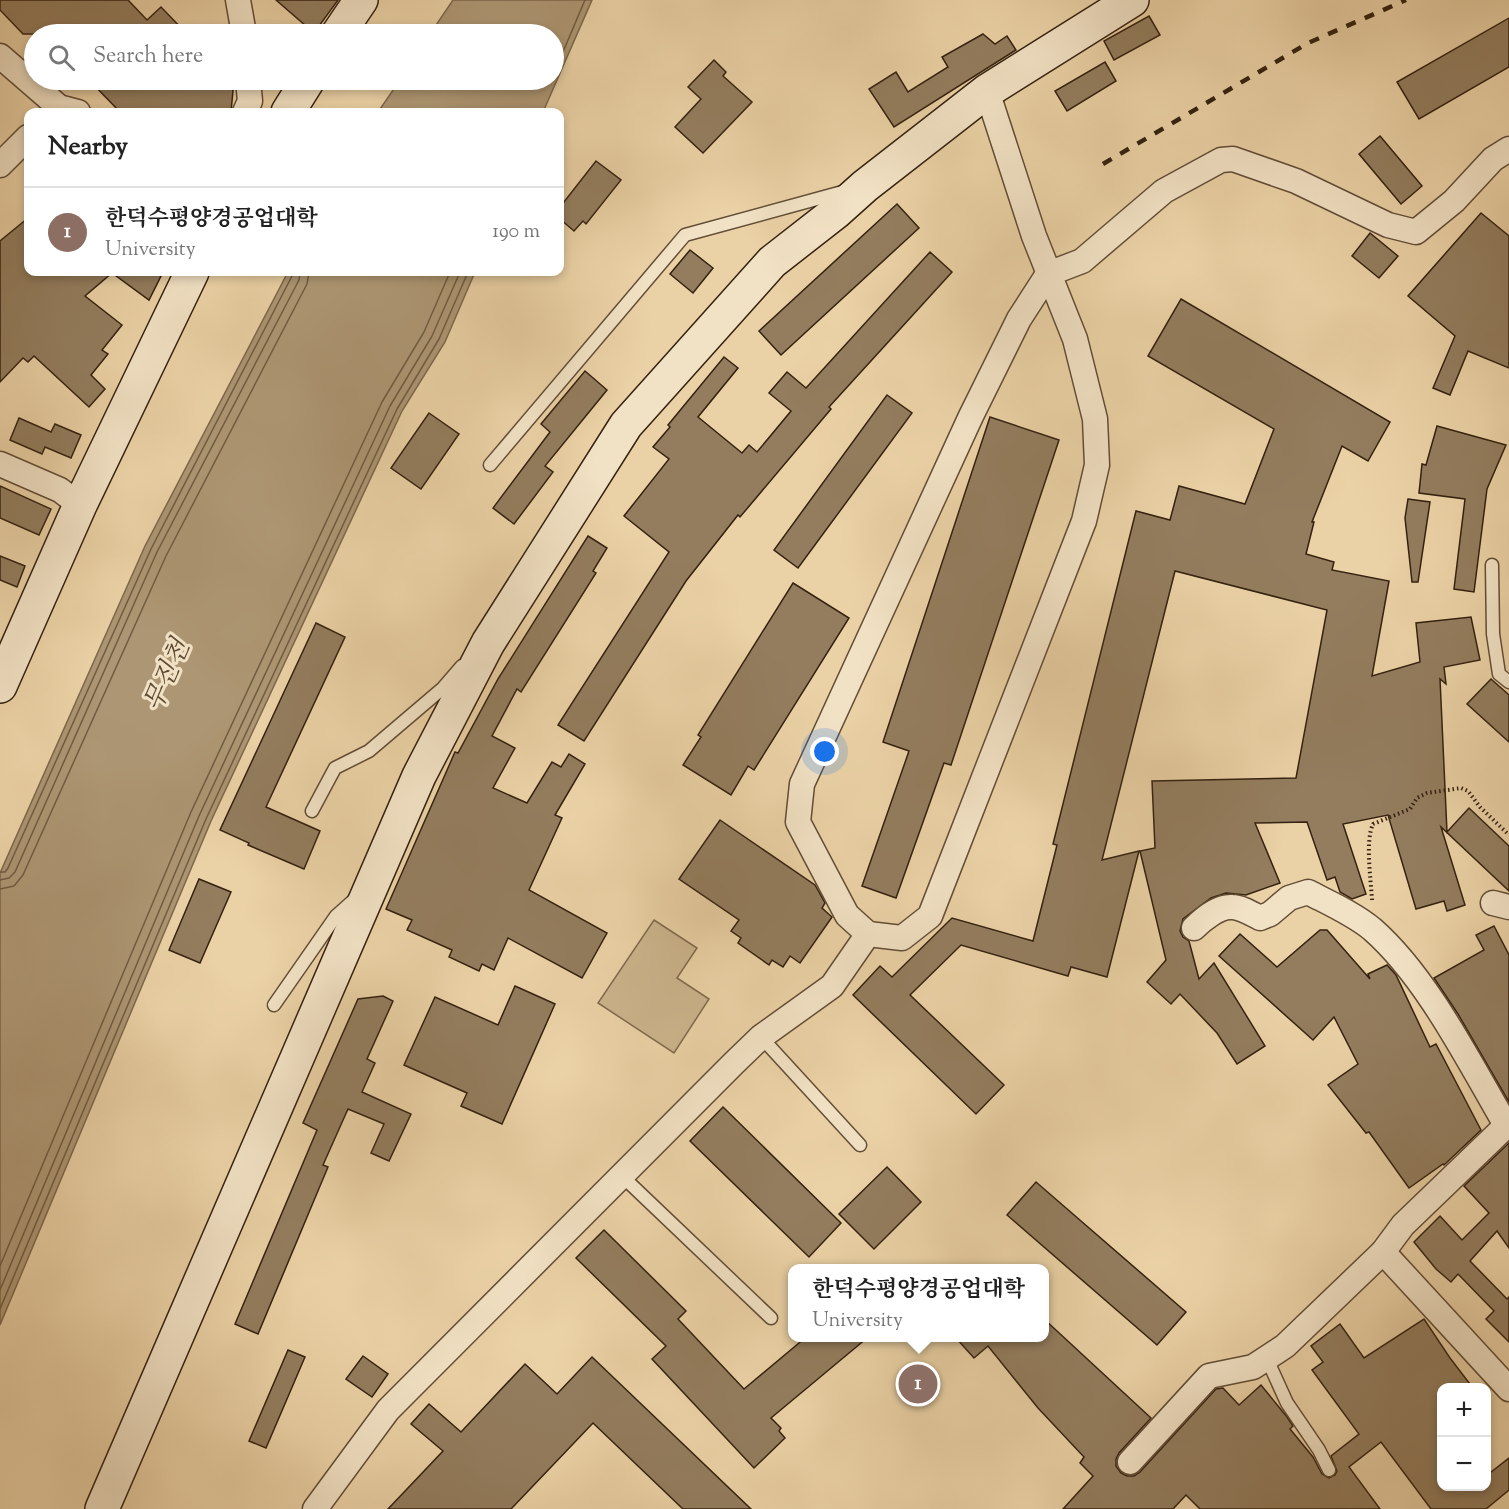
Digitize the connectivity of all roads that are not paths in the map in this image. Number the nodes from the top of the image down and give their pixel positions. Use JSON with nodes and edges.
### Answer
{"nodes":[{"id":1,"x":238,"y":0,"type":"edge"},
{"id":2,"x":362,"y":0,"type":"edge"},
{"id":3,"x":1132,"y":0,"type":"edge"},
{"id":4,"x":242,"y":24,"type":"edge"},
{"id":5,"x":345,"y":24,"type":"edge"},
{"id":6,"x":0,"y":56,"type":"edge"},
{"id":7,"x":24,"y":77,"type":"edge"},
{"id":8,"x":40,"y":90,"type":"edge"},
{"id":9,"x":249,"y":90,"type":"edge"},
{"id":10,"x":302,"y":90,"type":"edge"},
{"id":11,"x":987,"y":91,"type":"junction"},
{"id":12,"x":61,"y":108,"type":"edge"},
{"id":13,"x":247,"y":108,"type":"edge"},
{"id":14,"x":291,"y":108,"type":"edge"},
{"id":15,"x":24,"y":141,"type":"edge"},
{"id":16,"x":1509,"y":149,"type":"edge"},
{"id":17,"x":0,"y":165,"type":"edge"},
{"id":18,"x":864,"y":186,"type":"junction"},
{"id":19,"x":1048,"y":274,"type":"junction"},
{"id":20,"x":190,"y":276,"type":"edge"},
{"id":21,"x":0,"y":464,"type":"edge"},
{"id":22,"x":490,"y":465,"type":"dead end"},
{"id":23,"x":80,"y":505,"type":"junction"},
{"id":24,"x":1492,"y":565,"type":"dead end"},
{"id":25,"x":488,"y":643,"type":"junction"},
{"id":26,"x":1509,"y":682,"type":"edge"},
{"id":27,"x":0,"y":686,"type":"edge"},
{"id":28,"x":312,"y":811,"type":"dead end"},
{"id":29,"x":372,"y":885,"type":"junction"},
{"id":30,"x":1194,"y":928,"type":"dead end"},
{"id":31,"x":868,"y":934,"type":"junction"},
{"id":32,"x":274,"y":1005,"type":"dead end"},
{"id":33,"x":761,"y":1037,"type":"junction"},
{"id":34,"x":1508,"y":1124,"type":"edge"},
{"id":35,"x":860,"y":1145,"type":"dead end"},
{"id":36,"x":621,"y":1174,"type":"junction"},
{"id":37,"x":1383,"y":1252,"type":"junction"},
{"id":38,"x":771,"y":1318,"type":"dead end"},
{"id":39,"x":1267,"y":1359,"type":"junction"},
{"id":40,"x":1509,"y":1389,"type":"edge"},
{"id":41,"x":1130,"y":1462,"type":"dead end"},
{"id":42,"x":1329,"y":1470,"type":"dead end"},
{"id":43,"x":102,"y":1509,"type":"edge"},
{"id":44,"x":315,"y":1509,"type":"edge"}],
"edges":[{"from":1,"to":4,"type":"street"},
{"from":2,"to":5,"type":"street"},
{"from":3,"to":11,"type":"street"},
{"from":6,"to":7,"type":"street"},
{"from":8,"to":12,"type":"street"},
{"from":9,"to":13,"type":"street"},
{"from":10,"to":14,"type":"street"},
{"from":11,"to":18,"type":"street"},
{"from":11,"to":19,"type":"street"},
{"from":15,"to":17,"type":"street"},
{"from":16,"to":19,"type":"street"},
{"from":18,"to":22,"type":"lane"},
{"from":18,"to":25,"type":"street"},
{"from":19,"to":31,"type":"street"},
{"from":19,"to":31,"type":"street"},
{"from":20,"to":23,"type":"street"},
{"from":21,"to":23,"type":"street"},
{"from":23,"to":27,"type":"street"},
{"from":24,"to":26,"type":"lane"},
{"from":25,"to":28,"type":"lane"},
{"from":25,"to":29,"type":"street"},
{"from":29,"to":32,"type":"lane"},
{"from":29,"to":43,"type":"street"},
{"from":30,"to":34,"type":"street"},
{"from":31,"to":33,"type":"street"},
{"from":33,"to":35,"type":"lane"},
{"from":33,"to":36,"type":"street"},
{"from":34,"to":37,"type":"street"},
{"from":36,"to":38,"type":"lane"},
{"from":36,"to":44,"type":"street"},
{"from":37,"to":39,"type":"street"},
{"from":37,"to":40,"type":"street"},
{"from":39,"to":41,"type":"street"},
{"from":39,"to":42,"type":"lane"}]}
